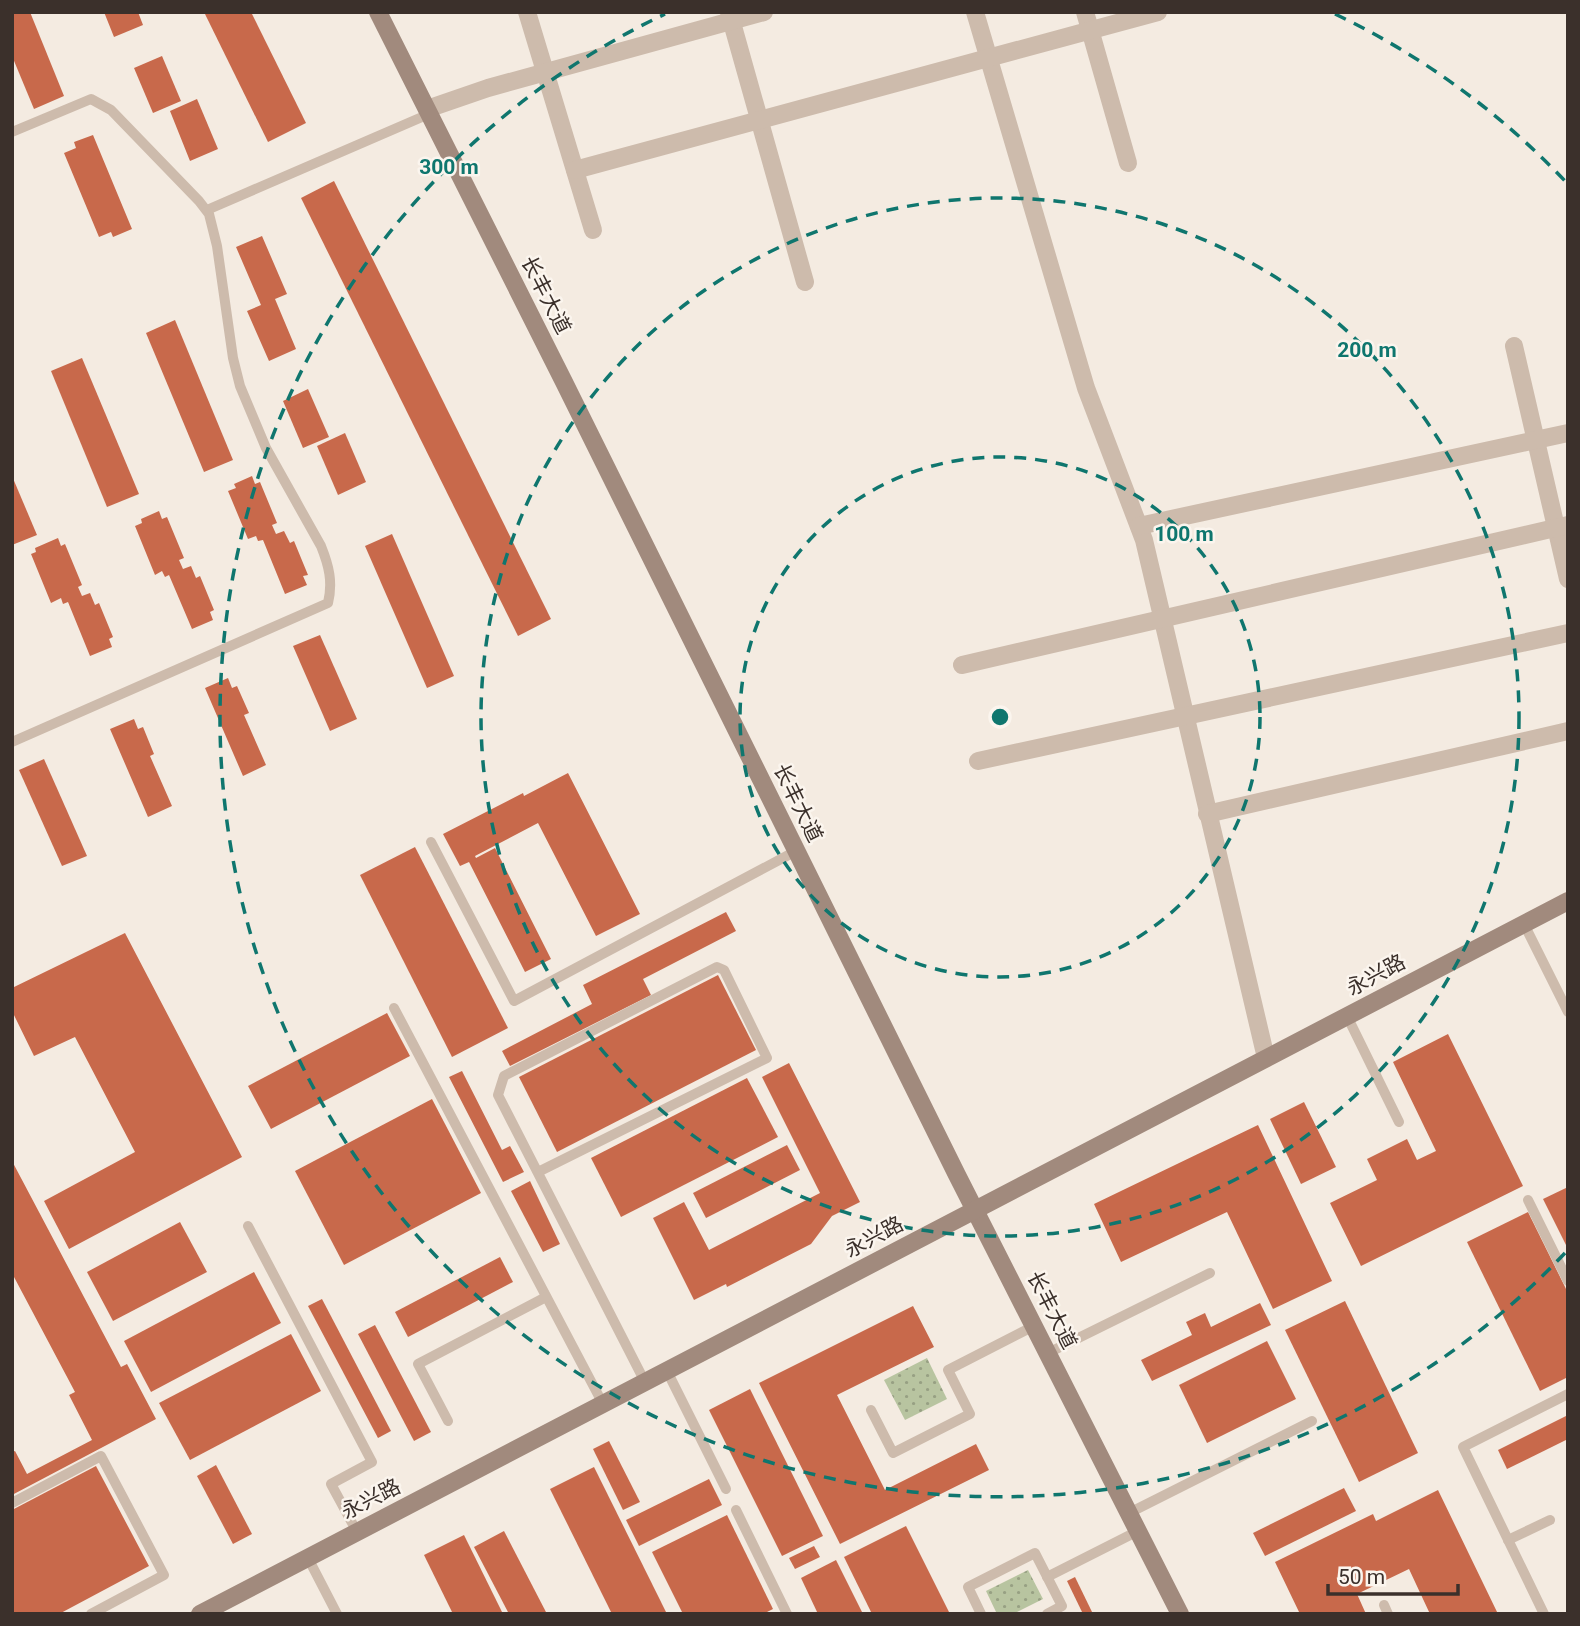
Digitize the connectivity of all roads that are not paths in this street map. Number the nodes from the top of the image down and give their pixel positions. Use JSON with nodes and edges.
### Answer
{"nodes":[{"id":1,"x":378,"y":12,"type":"edge"},
{"id":2,"x":527,"y":12,"type":"edge"},
{"id":3,"x":764,"y":12,"type":"edge"},
{"id":4,"x":975,"y":12,"type":"edge"},
{"id":5,"x":1085,"y":12,"type":"edge"},
{"id":6,"x":1158,"y":12,"type":"edge"},
{"id":7,"x":731,"y":17,"type":"edge"},
{"id":8,"x":1090,"y":31,"type":"junction"},
{"id":9,"x":989,"y":58,"type":"junction"},
{"id":10,"x":545,"y":72,"type":"junction"},
{"id":11,"x":428,"y":112,"type":"junction"},
{"id":12,"x":760,"y":120,"type":"junction"},
{"id":13,"x":13,"y":128,"type":"edge"},
{"id":14,"x":1128,"y":163,"type":"dead end"},
{"id":15,"x":575,"y":170,"type":"junction"},
{"id":16,"x":206,"y":210,"type":"junction"},
{"id":17,"x":593,"y":230,"type":"dead end"},
{"id":18,"x":805,"y":282,"type":"dead end"},
{"id":19,"x":1514,"y":346,"type":"dead end"},
{"id":20,"x":1568,"y":433,"type":"edge"},
{"id":21,"x":1535,"y":440,"type":"junction"},
{"id":22,"x":1139,"y":526,"type":"junction"},
{"id":23,"x":1562,"y":526,"type":"edge"},
{"id":24,"x":1568,"y":579,"type":"edge"},
{"id":25,"x":1162,"y":618,"type":"junction"},
{"id":26,"x":1568,"y":633,"type":"edge"},
{"id":27,"x":962,"y":665,"type":"dead end"},
{"id":28,"x":1185,"y":716,"type":"junction"},
{"id":29,"x":1568,"y":731,"type":"edge"},
{"id":30,"x":12,"y":741,"type":"edge"},
{"id":31,"x":978,"y":761,"type":"dead end"},
{"id":32,"x":1208,"y":814,"type":"junction"},
{"id":33,"x":431,"y":842,"type":"dead end"},
{"id":34,"x":796,"y":850,"type":"junction"},
{"id":35,"x":1568,"y":901,"type":"edge"},
{"id":36,"x":1524,"y":924,"type":"junction"},
{"id":37,"x":394,"y":1008,"type":"dead end"},
{"id":38,"x":1568,"y":1012,"type":"edge"},
{"id":39,"x":1347,"y":1016,"type":"junction"},
{"id":40,"x":1266,"y":1058,"type":"junction"},
{"id":41,"x":1399,"y":1122,"type":"dead end"},
{"id":42,"x":537,"y":1172,"type":"junction"},
{"id":43,"x":1528,"y":1200,"type":"dead end"},
{"id":44,"x":975,"y":1210,"type":"junction"},
{"id":45,"x":248,"y":1226,"type":"dead end"},
{"id":46,"x":1210,"y":1273,"type":"dead end"},
{"id":47,"x":1568,"y":1280,"type":"edge"},
{"id":48,"x":546,"y":1297,"type":"junction"},
{"id":49,"x":1034,"y":1326,"type":"junction"},
{"id":50,"x":1048,"y":1353,"type":"junction"},
{"id":51,"x":667,"y":1371,"type":"junction"},
{"id":52,"x":645,"y":1382,"type":"junction"},
{"id":53,"x":1568,"y":1394,"type":"edge"},
{"id":54,"x":603,"y":1404,"type":"junction"},
{"id":55,"x":871,"y":1410,"type":"dead end"},
{"id":56,"x":448,"y":1421,"type":"dead end"},
{"id":57,"x":1312,"y":1421,"type":"dead end"},
{"id":58,"x":726,"y":1489,"type":"dead end"},
{"id":59,"x":12,"y":1503,"type":"edge"},
{"id":60,"x":736,"y":1510,"type":"dead end"},
{"id":61,"x":1129,"y":1513,"type":"junction"},
{"id":62,"x":1550,"y":1520,"type":"dead end"},
{"id":63,"x":1138,"y":1531,"type":"junction"},
{"id":64,"x":357,"y":1532,"type":"junction"},
{"id":65,"x":1508,"y":1540,"type":"junction"},
{"id":66,"x":308,"y":1558,"type":"junction"},
{"id":67,"x":1047,"y":1577,"type":"junction"},
{"id":68,"x":91,"y":1614,"type":"edge"},
{"id":69,"x":200,"y":1614,"type":"edge"},
{"id":70,"x":337,"y":1614,"type":"edge"},
{"id":71,"x":788,"y":1614,"type":"edge"},
{"id":72,"x":981,"y":1614,"type":"edge"},
{"id":73,"x":1047,"y":1614,"type":"edge"},
{"id":74,"x":1180,"y":1614,"type":"edge"},
{"id":75,"x":1544,"y":1614,"type":"edge"}],
"edges":[{"from":1,"to":11,"type":"main road","name":"长丰大道"},
{"from":2,"to":10,"type":"street"},
{"from":3,"to":7,"type":"street"},
{"from":4,"to":9,"type":"street"},
{"from":5,"to":8,"type":"street"},
{"from":6,"to":8,"type":"street"},
{"from":7,"to":10,"type":"street"},
{"from":7,"to":12,"type":"street"},
{"from":8,"to":9,"type":"street"},
{"from":8,"to":14,"type":"street"},
{"from":9,"to":12,"type":"street"},
{"from":9,"to":22,"type":"street"},
{"from":10,"to":11,"type":"street"},
{"from":10,"to":15,"type":"street"},
{"from":11,"to":16,"type":"lane"},
{"from":11,"to":34,"type":"main road","name":"长丰大道"},
{"from":12,"to":15,"type":"street"},
{"from":12,"to":18,"type":"street"},
{"from":13,"to":16,"type":"lane"},
{"from":15,"to":17,"type":"street"},
{"from":16,"to":30,"type":"lane"},
{"from":19,"to":21,"type":"street"},
{"from":20,"to":21,"type":"street"},
{"from":21,"to":22,"type":"street"},
{"from":21,"to":23,"type":"street"},
{"from":22,"to":25,"type":"street"},
{"from":23,"to":24,"type":"street"},
{"from":23,"to":25,"type":"street"},
{"from":25,"to":27,"type":"street"},
{"from":25,"to":28,"type":"street"},
{"from":26,"to":28,"type":"street"},
{"from":28,"to":31,"type":"street"},
{"from":28,"to":32,"type":"street"},
{"from":29,"to":32,"type":"street"},
{"from":32,"to":40,"type":"street"},
{"from":33,"to":34,"type":"lane"},
{"from":34,"to":44,"type":"main road","name":"长丰大道"},
{"from":35,"to":36,"type":"main road","name":"永兴路"},
{"from":36,"to":38,"type":"lane"},
{"from":36,"to":39,"type":"main road","name":"永兴路"},
{"from":37,"to":48,"type":"lane"},
{"from":39,"to":40,"type":"main road","name":"永兴路"},
{"from":39,"to":41,"type":"lane"},
{"from":40,"to":44,"type":"main road","name":"永兴路"},
{"from":42,"to":42,"type":"lane"},
{"from":42,"to":52,"type":"lane"},
{"from":43,"to":47,"type":"lane"},
{"from":44,"to":49,"type":"main road","name":"长丰大道"},
{"from":44,"to":51,"type":"main road","name":"永兴路"},
{"from":45,"to":64,"type":"lane"},
{"from":46,"to":50,"type":"lane"},
{"from":48,"to":54,"type":"lane"},
{"from":48,"to":56,"type":"lane"},
{"from":49,"to":50,"type":"main road","name":"长丰大道"},
{"from":49,"to":55,"type":"lane"},
{"from":50,"to":61,"type":"main road","name":"长丰大道"},
{"from":51,"to":52,"type":"main road","name":"永兴路"},
{"from":51,"to":58,"type":"lane"},
{"from":52,"to":54,"type":"main road","name":"永兴路"},
{"from":53,"to":65,"type":"lane"},
{"from":54,"to":64,"type":"main road","name":"永兴路"},
{"from":57,"to":61,"type":"lane"},
{"from":59,"to":68,"type":"lane"},
{"from":60,"to":71,"type":"lane"},
{"from":61,"to":63,"type":"main road","name":"长丰大道"},
{"from":62,"to":65,"type":"lane"},
{"from":63,"to":67,"type":"lane"},
{"from":63,"to":74,"type":"main road","name":"长丰大道"},
{"from":64,"to":66,"type":"main road","name":"永兴路"},
{"from":65,"to":75,"type":"lane"},
{"from":66,"to":69,"type":"main road","name":"永兴路"},
{"from":66,"to":70,"type":"lane"},
{"from":67,"to":72,"type":"lane"},
{"from":67,"to":73,"type":"lane"}]}
